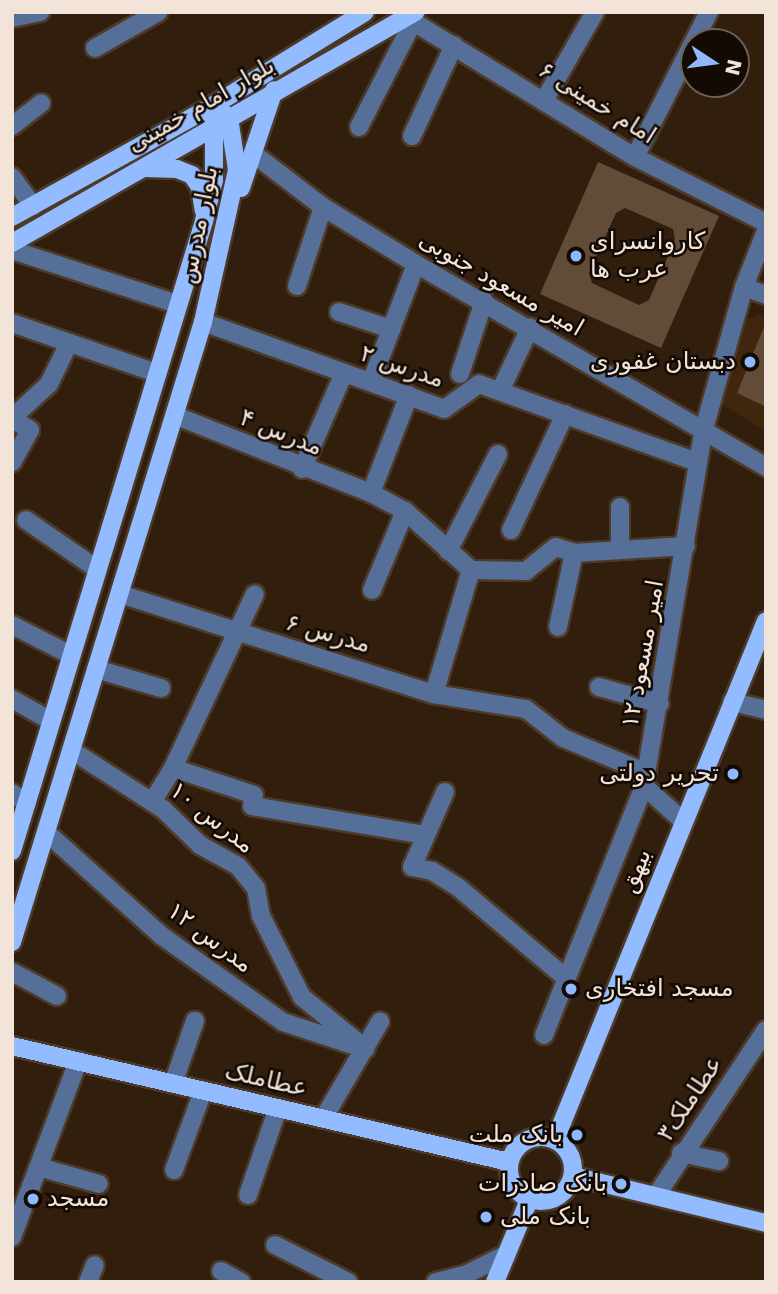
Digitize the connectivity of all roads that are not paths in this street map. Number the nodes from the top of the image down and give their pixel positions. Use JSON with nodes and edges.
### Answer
{"nodes":[{"id":1,"x":40,"y":12,"type":"edge"},
{"id":2,"x":158,"y":12,"type":"edge"},
{"id":3,"x":365,"y":12,"type":"edge"},
{"id":4,"x":595,"y":12,"type":"edge"},
{"id":5,"x":709,"y":12,"type":"edge"},
{"id":6,"x":13,"y":16,"type":"edge"},
{"id":7,"x":412,"y":17,"type":"edge"},
{"id":8,"x":454,"y":45,"type":"junction"},
{"id":9,"x":95,"y":48,"type":"dead end"},
{"id":10,"x":274,"y":90,"type":"junction"},
{"id":11,"x":545,"y":99,"type":"junction"},
{"id":12,"x":41,"y":103,"type":"dead end"},
{"id":13,"x":214,"y":105,"type":"junction"},
{"id":14,"x":229,"y":118,"type":"junction"},
{"id":15,"x":12,"y":126,"type":"edge"},
{"id":16,"x":359,"y":127,"type":"dead end"},
{"id":17,"x":212,"y":128,"type":"junction"},
{"id":18,"x":412,"y":136,"type":"dead end"},
{"id":19,"x":134,"y":149,"type":"junction"},
{"id":20,"x":255,"y":155,"type":"junction"},
{"id":21,"x":635,"y":157,"type":"junction"},
{"id":22,"x":143,"y":167,"type":"junction"},
{"id":23,"x":12,"y":177,"type":"edge"},
{"id":24,"x":33,"y":206,"type":"junction"},
{"id":25,"x":323,"y":207,"type":"junction"},
{"id":26,"x":12,"y":217,"type":"edge"},
{"id":27,"x":204,"y":221,"type":"junction"},
{"id":28,"x":766,"y":223,"type":"edge"},
{"id":29,"x":225,"y":231,"type":"junction"},
{"id":30,"x":766,"y":231,"type":"edge"},
{"id":31,"x":12,"y":243,"type":"edge"},
{"id":32,"x":12,"y":250,"type":"edge"},
{"id":33,"x":416,"y":264,"type":"junction"},
{"id":34,"x":297,"y":286,"type":"dead end"},
{"id":35,"x":744,"y":287,"type":"junction"},
{"id":36,"x":766,"y":295,"type":"edge"},
{"id":37,"x":484,"y":301,"type":"junction"},
{"id":38,"x":177,"y":304,"type":"junction"},
{"id":39,"x":339,"y":312,"type":"dead end"},
{"id":40,"x":12,"y":323,"type":"edge"},
{"id":41,"x":203,"y":323,"type":"junction"},
{"id":42,"x":530,"y":328,"type":"junction"},
{"id":43,"x":391,"y":329,"type":"junction"},
{"id":44,"x":69,"y":343,"type":"junction"},
{"id":45,"x":156,"y":373,"type":"junction"},
{"id":46,"x":344,"y":373,"type":"junction"},
{"id":47,"x":460,"y":374,"type":"dead end"},
{"id":48,"x":371,"y":382,"type":"junction"},
{"id":49,"x":501,"y":389,"type":"junction"},
{"id":50,"x":409,"y":395,"type":"junction"},
{"id":51,"x":565,"y":414,"type":"junction"},
{"id":52,"x":174,"y":415,"type":"junction"},
{"id":53,"x":12,"y":419,"type":"edge"},
{"id":54,"x":704,"y":429,"type":"junction"},
{"id":55,"x":498,"y":454,"type":"dead end"},
{"id":56,"x":12,"y":463,"type":"edge"},
{"id":57,"x":697,"y":463,"type":"junction"},
{"id":58,"x":766,"y":467,"type":"edge"},
{"id":59,"x":302,"y":469,"type":"junction"},
{"id":60,"x":370,"y":493,"type":"junction"},
{"id":61,"x":620,"y":507,"type":"dead end"},
{"id":62,"x":405,"y":512,"type":"junction"},
{"id":63,"x":26,"y":520,"type":"dead end"},
{"id":64,"x":511,"y":530,"type":"dead end"},
{"id":65,"x":686,"y":546,"type":"junction"},
{"id":66,"x":620,"y":550,"type":"junction"},
{"id":67,"x":448,"y":551,"type":"junction"},
{"id":68,"x":574,"y":553,"type":"junction"},
{"id":69,"x":471,"y":570,"type":"junction"},
{"id":70,"x":95,"y":578,"type":"junction"},
{"id":71,"x":372,"y":590,"type":"dead end"},
{"id":72,"x":120,"y":594,"type":"junction"},
{"id":73,"x":255,"y":594,"type":"dead end"},
{"id":74,"x":766,"y":621,"type":"edge"},
{"id":75,"x":12,"y":625,"type":"edge"},
{"id":76,"x":558,"y":627,"type":"dead end"},
{"id":77,"x":237,"y":634,"type":"junction"},
{"id":78,"x":71,"y":655,"type":"junction"},
{"id":79,"x":96,"y":669,"type":"junction"},
{"id":80,"x":599,"y":687,"type":"dead end"},
{"id":81,"x":161,"y":688,"type":"dead end"},
{"id":82,"x":435,"y":694,"type":"junction"},
{"id":83,"x":12,"y":699,"type":"edge"},
{"id":84,"x":732,"y":702,"type":"junction"},
{"id":85,"x":660,"y":704,"type":"junction"},
{"id":86,"x":766,"y":710,"type":"edge"},
{"id":87,"x":51,"y":721,"type":"junction"},
{"id":88,"x":72,"y":750,"type":"junction"},
{"id":89,"x":173,"y":768,"type":"junction"},
{"id":90,"x":645,"y":780,"type":"junction"},
{"id":91,"x":445,"y":792,"type":"dead end"},
{"id":92,"x":19,"y":798,"type":"edge"},
{"id":93,"x":152,"y":802,"type":"junction"},
{"id":94,"x":683,"y":821,"type":"junction"},
{"id":95,"x":46,"y":832,"type":"junction"},
{"id":96,"x":426,"y":835,"type":"junction"},
{"id":97,"x":12,"y":851,"type":"edge"},
{"id":98,"x":12,"y":942,"type":"edge"},
{"id":99,"x":12,"y":972,"type":"edge"},
{"id":100,"x":566,"y":978,"type":"junction"},
{"id":101,"x":57,"y":996,"type":"dead end"},
{"id":102,"x":195,"y":1021,"type":"dead end"},
{"id":103,"x":380,"y":1022,"type":"dead end"},
{"id":104,"x":766,"y":1030,"type":"edge"},
{"id":105,"x":544,"y":1035,"type":"dead end"},
{"id":106,"x":12,"y":1046,"type":"edge"},
{"id":107,"x":366,"y":1049,"type":"junction"},
{"id":108,"x":759,"y":1052,"type":"edge"},
{"id":109,"x":78,"y":1061,"type":"junction"},
{"id":110,"x":173,"y":1084,"type":"junction"},
{"id":111,"x":203,"y":1091,"type":"junction"},
{"id":112,"x":278,"y":1108,"type":"junction"},
{"id":113,"x":323,"y":1119,"type":"junction"},
{"id":114,"x":555,"y":1140,"type":"junction"},
{"id":115,"x":681,"y":1153,"type":"junction"},
{"id":116,"x":719,"y":1161,"type":"dead end"},
{"id":117,"x":509,"y":1162,"type":"junction"},
{"id":118,"x":39,"y":1167,"type":"junction"},
{"id":119,"x":174,"y":1170,"type":"dead end"},
{"id":120,"x":573,"y":1176,"type":"junction"},
{"id":121,"x":99,"y":1184,"type":"dead end"},
{"id":122,"x":21,"y":1191,"type":"edge"},
{"id":123,"x":248,"y":1195,"type":"dead end"},
{"id":124,"x":656,"y":1196,"type":"junction"},
{"id":125,"x":530,"y":1200,"type":"junction"},
{"id":126,"x":766,"y":1223,"type":"edge"},
{"id":127,"x":12,"y":1237,"type":"edge"},
{"id":128,"x":275,"y":1245,"type":"dead end"},
{"id":129,"x":507,"y":1254,"type":"junction"},
{"id":130,"x":95,"y":1265,"type":"dead end"},
{"id":131,"x":221,"y":1270,"type":"dead end"},
{"id":132,"x":88,"y":1282,"type":"edge"},
{"id":133,"x":241,"y":1282,"type":"edge"},
{"id":134,"x":348,"y":1282,"type":"edge"},
{"id":135,"x":436,"y":1282,"type":"edge"},
{"id":136,"x":495,"y":1282,"type":"edge"}],
"edges":[{"from":1,"to":6,"type":"street"},
{"from":2,"to":9,"type":"street"},
{"from":3,"to":13,"type":"main road","name":"بلوار امام خمینی"},
{"from":4,"to":11,"type":"street"},
{"from":5,"to":21,"type":"street"},
{"from":7,"to":8,"type":"street","name":"امام خمینی ۶"},
{"from":7,"to":10,"type":"main road","name":"بلوار امام خمینی"},
{"from":7,"to":16,"type":"street"},
{"from":8,"to":11,"type":"street","name":"امام خمینی ۶"},
{"from":8,"to":18,"type":"street"},
{"from":10,"to":14,"type":"main road","name":"بلوار امام خمینی"},
{"from":10,"to":20,"type":"main road"},
{"from":11,"to":21,"type":"street","name":"امام خمینی ۶"},
{"from":12,"to":15,"type":"street"},
{"from":13,"to":14,"type":"main road"},
{"from":13,"to":17,"type":"main road","name":"بلوار مدرس"},
{"from":13,"to":19,"type":"main road","name":"بلوار امام خمینی"},
{"from":14,"to":17,"type":"main road","name":"بلوار امام خمینی"},
{"from":14,"to":29,"type":"main road","name":"بلوار مدرس"},
{"from":17,"to":22,"type":"main road","name":"بلوار امام خمینی"},
{"from":17,"to":27,"type":"main road","name":"بلوار مدرس"},
{"from":19,"to":22,"type":"main road"},
{"from":19,"to":24,"type":"main road","name":"بلوار امام خمینی"},
{"from":20,"to":25,"type":"street","name":"امیر مسعود جنوبی"},
{"from":20,"to":29,"type":"main road"},
{"from":21,"to":28,"type":"street","name":"امام خمینی ۶"},
{"from":22,"to":27,"type":"main road"},
{"from":22,"to":31,"type":"main road","name":"بلوار امام خمینی"},
{"from":23,"to":24,"type":"street"},
{"from":24,"to":26,"type":"main road","name":"بلوار امام خمینی"},
{"from":25,"to":33,"type":"street","name":"امیر مسعود جنوبی"},
{"from":25,"to":34,"type":"street"},
{"from":27,"to":38,"type":"main road","name":"بلوار مدرس"},
{"from":29,"to":41,"type":"main road","name":"بلوار مدرس"},
{"from":30,"to":35,"type":"street","name":"امیر مسعود ۱۲"},
{"from":32,"to":38,"type":"street"},
{"from":33,"to":37,"type":"street","name":"امیر مسعود جنوبی"},
{"from":33,"to":43,"type":"street"},
{"from":35,"to":36,"type":"street"},
{"from":35,"to":54,"type":"street","name":"امیر مسعود ۱۲"},
{"from":37,"to":42,"type":"street","name":"امیر مسعود جنوبی"},
{"from":37,"to":47,"type":"street"},
{"from":38,"to":45,"type":"main road","name":"بلوار مدرس"},
{"from":39,"to":43,"type":"street"},
{"from":40,"to":44,"type":"street"},
{"from":41,"to":46,"type":"street","name":"مدرس ۲"},
{"from":41,"to":52,"type":"main road","name":"بلوار مدرس"},
{"from":42,"to":49,"type":"street"},
{"from":42,"to":54,"type":"street","name":"امیر مسعود جنوبی"},
{"from":43,"to":48,"type":"street"},
{"from":44,"to":45,"type":"street"},
{"from":44,"to":53,"type":"street"},
{"from":45,"to":70,"type":"main road","name":"بلوار مدرس"},
{"from":46,"to":48,"type":"street","name":"مدرس ۲"},
{"from":46,"to":59,"type":"street"},
{"from":48,"to":50,"type":"street","name":"مدرس ۲"},
{"from":49,"to":50,"type":"street","name":"مدرس ۲"},
{"from":49,"to":51,"type":"street","name":"مدرس ۲"},
{"from":50,"to":60,"type":"street"},
{"from":51,"to":57,"type":"street","name":"مدرس ۲"},
{"from":51,"to":64,"type":"street"},
{"from":52,"to":59,"type":"street","name":"مدرس ۴"},
{"from":52,"to":72,"type":"main road","name":"بلوار مدرس"},
{"from":53,"to":56,"type":"street"},
{"from":54,"to":57,"type":"street","name":"امیر مسعود ۱۲"},
{"from":54,"to":58,"type":"street","name":"امیر مسعود جنوبی"},
{"from":55,"to":67,"type":"street"},
{"from":57,"to":65,"type":"street","name":"امیر مسعود ۱۲"},
{"from":59,"to":60,"type":"street","name":"مدرس ۴"},
{"from":60,"to":62,"type":"street","name":"مدرس ۴"},
{"from":61,"to":66,"type":"street"},
{"from":62,"to":67,"type":"street","name":"مدرس ۴"},
{"from":62,"to":71,"type":"street"},
{"from":63,"to":70,"type":"street"},
{"from":65,"to":66,"type":"street"},
{"from":65,"to":85,"type":"street","name":"امیر مسعود ۱۲"},
{"from":66,"to":68,"type":"street"},
{"from":67,"to":69,"type":"street","name":"مدرس ۴"},
{"from":68,"to":69,"type":"street"},
{"from":68,"to":76,"type":"street"},
{"from":69,"to":82,"type":"street"},
{"from":70,"to":72,"type":"main road"},
{"from":70,"to":78,"type":"main road","name":"بلوار مدرس"},
{"from":72,"to":77,"type":"street","name":"مدرس ۶"},
{"from":72,"to":79,"type":"main road","name":"بلوار مدرس"},
{"from":73,"to":77,"type":"street"},
{"from":74,"to":84,"type":"main road","name":"بیهق"},
{"from":75,"to":78,"type":"street"},
{"from":77,"to":82,"type":"street","name":"مدرس ۶"},
{"from":77,"to":89,"type":"street"},
{"from":78,"to":87,"type":"main road","name":"بلوار مدرس"},
{"from":79,"to":81,"type":"street"},
{"from":79,"to":88,"type":"main road","name":"بلوار مدرس"},
{"from":80,"to":85,"type":"street"},
{"from":82,"to":90,"type":"street","name":"مدرس ۶"},
{"from":83,"to":87,"type":"street"},
{"from":84,"to":86,"type":"street"},
{"from":84,"to":94,"type":"main road","name":"بیهق"},
{"from":85,"to":90,"type":"street","name":"امیر مسعود ۱۲"},
{"from":87,"to":92,"type":"main road","name":"بلوار مدرس"},
{"from":88,"to":93,"type":"street","name":"مدرس ۱۰"},
{"from":88,"to":95,"type":"main road","name":"بلوار مدرس"},
{"from":89,"to":93,"type":"street"},
{"from":89,"to":96,"type":"street"},
{"from":90,"to":94,"type":"street"},
{"from":90,"to":100,"type":"street","name":"امیر مسعود ۱۲"},
{"from":91,"to":96,"type":"street"},
{"from":92,"to":97,"type":"main road","name":"بلوار مدرس"},
{"from":93,"to":107,"type":"street","name":"مدرس ۱۰"},
{"from":94,"to":114,"type":"main road","name":"بیهق"},
{"from":95,"to":98,"type":"main road","name":"بلوار مدرس"},
{"from":95,"to":107,"type":"street","name":"مدرس ۱۲"},
{"from":96,"to":100,"type":"street"},
{"from":99,"to":101,"type":"street"},
{"from":100,"to":105,"type":"street","name":"امیر مسعود ۱۲"},
{"from":102,"to":110,"type":"street"},
{"from":103,"to":107,"type":"street"},
{"from":104,"to":108,"type":"street","name":"عطاملک۳"},
{"from":106,"to":109,"type":"main road","name":"عطاملک"},
{"from":107,"to":113,"type":"street"},
{"from":108,"to":115,"type":"street","name":"عطاملک۳"},
{"from":109,"to":110,"type":"main road","name":"عطاملک"},
{"from":109,"to":118,"type":"street"},
{"from":110,"to":111,"type":"main road","name":"عطاملک"},
{"from":111,"to":112,"type":"main road","name":"عطاملک"},
{"from":111,"to":119,"type":"street"},
{"from":112,"to":113,"type":"main road","name":"عطاملک"},
{"from":112,"to":123,"type":"street"},
{"from":113,"to":117,"type":"main road","name":"عطاملک"},
{"from":114,"to":117,"type":"main road"},
{"from":114,"to":120,"type":"main road"},
{"from":115,"to":116,"type":"street"},
{"from":115,"to":124,"type":"street","name":"عطاملک۳"},
{"from":117,"to":125,"type":"main road"},
{"from":118,"to":121,"type":"street"},
{"from":118,"to":122,"type":"street"},
{"from":120,"to":124,"type":"main road"},
{"from":120,"to":125,"type":"main road"},
{"from":122,"to":127,"type":"street"},
{"from":124,"to":126,"type":"main road"},
{"from":125,"to":129,"type":"main road"},
{"from":128,"to":134,"type":"street"},
{"from":129,"to":135,"type":"street"},
{"from":129,"to":136,"type":"main road"},
{"from":130,"to":132,"type":"street"},
{"from":131,"to":133,"type":"street"}]}
